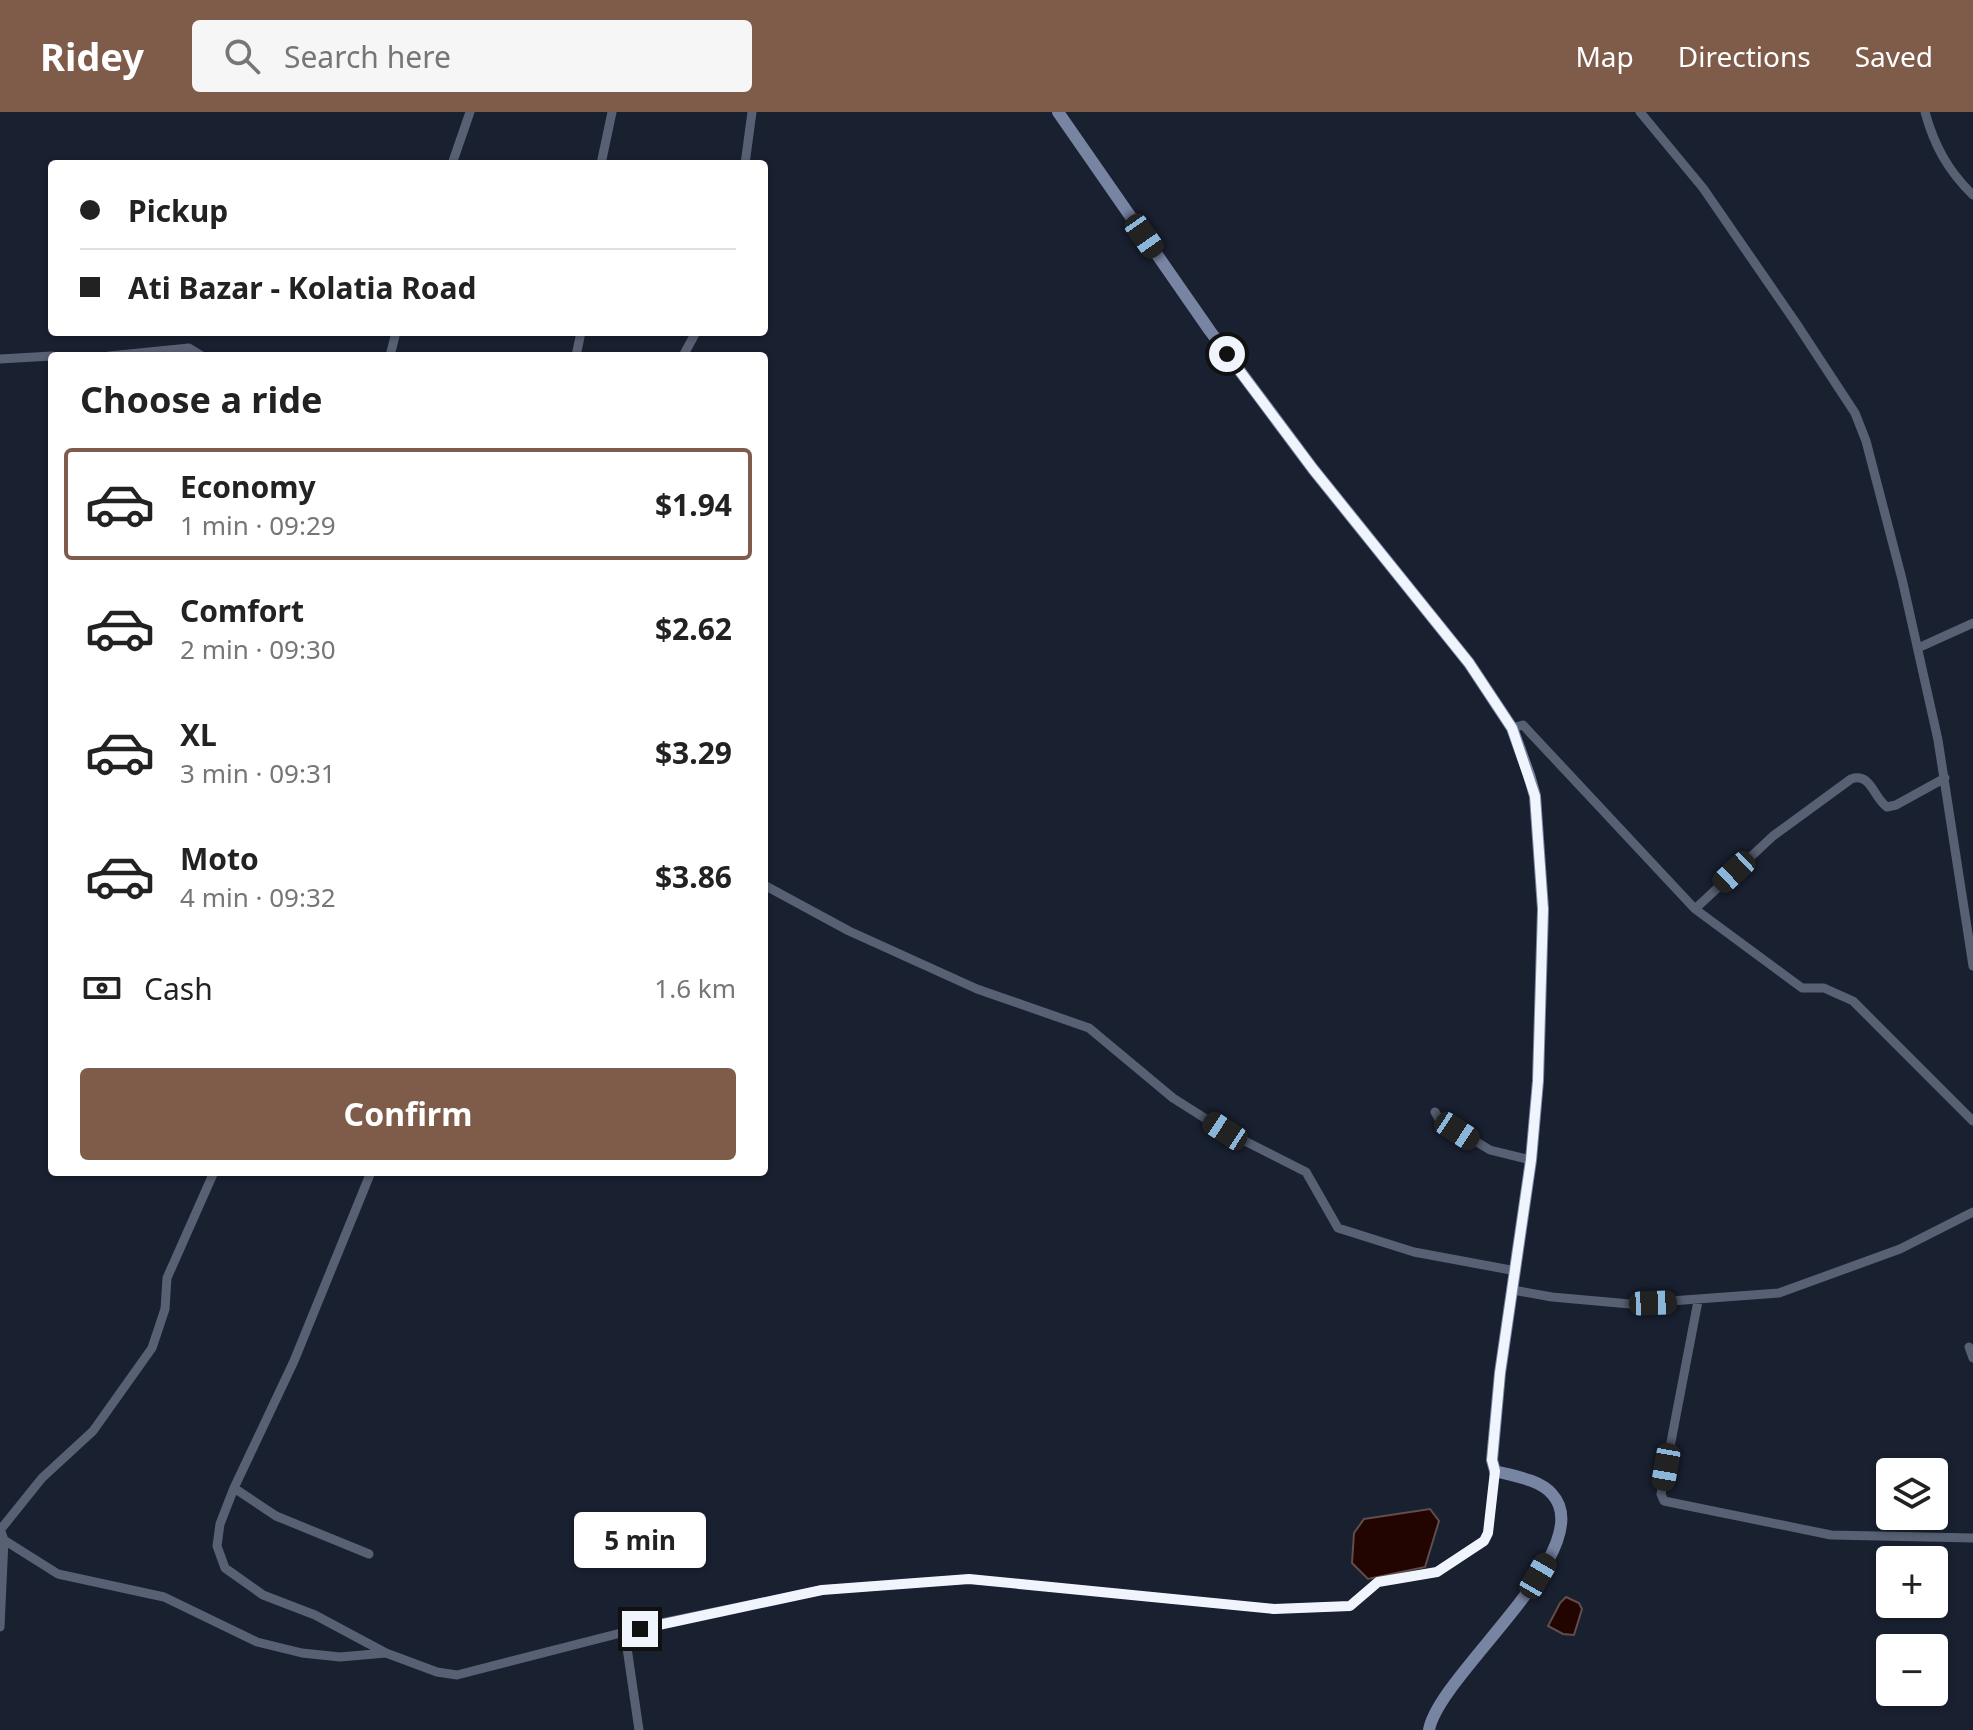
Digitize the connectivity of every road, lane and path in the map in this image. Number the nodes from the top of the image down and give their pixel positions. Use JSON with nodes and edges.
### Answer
{"nodes":[{"id":1,"x":470,"y":112,"type":"edge"},
{"id":2,"x":612,"y":112,"type":"edge"},
{"id":3,"x":752,"y":112,"type":"edge"},
{"id":4,"x":1058,"y":112,"type":"edge"},
{"id":5,"x":1640,"y":112,"type":"edge"},
{"id":6,"x":1925,"y":112,"type":"edge"},
{"id":7,"x":453,"y":160,"type":"edge"},
{"id":8,"x":602,"y":160,"type":"edge"},
{"id":9,"x":746,"y":160,"type":"edge"},
{"id":10,"x":1973,"y":195,"type":"edge"},
{"id":11,"x":149,"y":352,"type":"edge"},
{"id":12,"x":196,"y":352,"type":"edge"},
{"id":13,"x":48,"y":356,"type":"edge"},
{"id":14,"x":0,"y":359,"type":"edge"},
{"id":15,"x":1973,"y":623,"type":"edge"},
{"id":16,"x":1918,"y":648,"type":"junction"},
{"id":17,"x":1512,"y":728,"type":"junction"},
{"id":18,"x":1945,"y":778,"type":"junction"},
{"id":19,"x":768,"y":887,"type":"edge"},
{"id":20,"x":1968,"y":895,"type":"edge"},
{"id":21,"x":1695,"y":909,"type":"junction"},
{"id":22,"x":1973,"y":966,"type":"edge"},
{"id":23,"x":1435,"y":1112,"type":"dead end"},
{"id":24,"x":1973,"y":1121,"type":"edge"},
{"id":25,"x":1531,"y":1160,"type":"junction"},
{"id":26,"x":212,"y":1176,"type":"edge"},
{"id":27,"x":369,"y":1176,"type":"edge"},
{"id":28,"x":1973,"y":1212,"type":"edge"},
{"id":29,"x":1516,"y":1271,"type":"junction"},
{"id":30,"x":1513,"y":1290,"type":"junction"},
{"id":31,"x":1698,"y":1301,"type":"junction"},
{"id":32,"x":1969,"y":1347,"type":"dead end"},
{"id":33,"x":1973,"y":1358,"type":"edge"},
{"id":34,"x":1495,"y":1471,"type":"junction"},
{"id":35,"x":234,"y":1488,"type":"junction"},
{"id":36,"x":1,"y":1529,"type":"edge"},
{"id":37,"x":1973,"y":1538,"type":"edge"},
{"id":38,"x":4,"y":1540,"type":"junction"},
{"id":39,"x":369,"y":1554,"type":"dead end"},
{"id":40,"x":0,"y":1627,"type":"edge"},
{"id":41,"x":625,"y":1634,"type":"junction"},
{"id":42,"x":386,"y":1653,"type":"junction"},
{"id":43,"x":639,"y":1730,"type":"edge"},
{"id":44,"x":1429,"y":1730,"type":"edge"}],
"edges":[{"from":1,"to":7,"type":"street"},
{"from":2,"to":8,"type":"street"},
{"from":3,"to":9,"type":"street"},
{"from":4,"to":17,"type":"main road"},
{"from":5,"to":16,"type":"street"},
{"from":6,"to":10,"type":"street"},
{"from":11,"to":12,"type":"street"},
{"from":13,"to":14,"type":"street"},
{"from":15,"to":16,"type":"street"},
{"from":16,"to":18,"type":"street"},
{"from":17,"to":21,"type":"street"},
{"from":17,"to":25,"type":"main road"},
{"from":18,"to":20,"type":"street"},
{"from":18,"to":21,"type":"street"},
{"from":19,"to":29,"type":"street"},
{"from":20,"to":22,"type":"street"},
{"from":21,"to":24,"type":"street"},
{"from":23,"to":25,"type":"street"},
{"from":25,"to":29,"type":"main road"},
{"from":26,"to":36,"type":"street"},
{"from":27,"to":35,"type":"street"},
{"from":28,"to":31,"type":"street"},
{"from":29,"to":30,"type":"main road"},
{"from":30,"to":31,"type":"street"},
{"from":30,"to":34,"type":"main road"},
{"from":31,"to":37,"type":"street"},
{"from":32,"to":33,"type":"street"},
{"from":34,"to":41,"type":"street"},
{"from":34,"to":44,"type":"main road"},
{"from":35,"to":39,"type":"street"},
{"from":35,"to":42,"type":"street"},
{"from":36,"to":38,"type":"street"},
{"from":38,"to":40,"type":"street"},
{"from":38,"to":42,"type":"street"},
{"from":41,"to":42,"type":"street"},
{"from":41,"to":43,"type":"street"}]}
